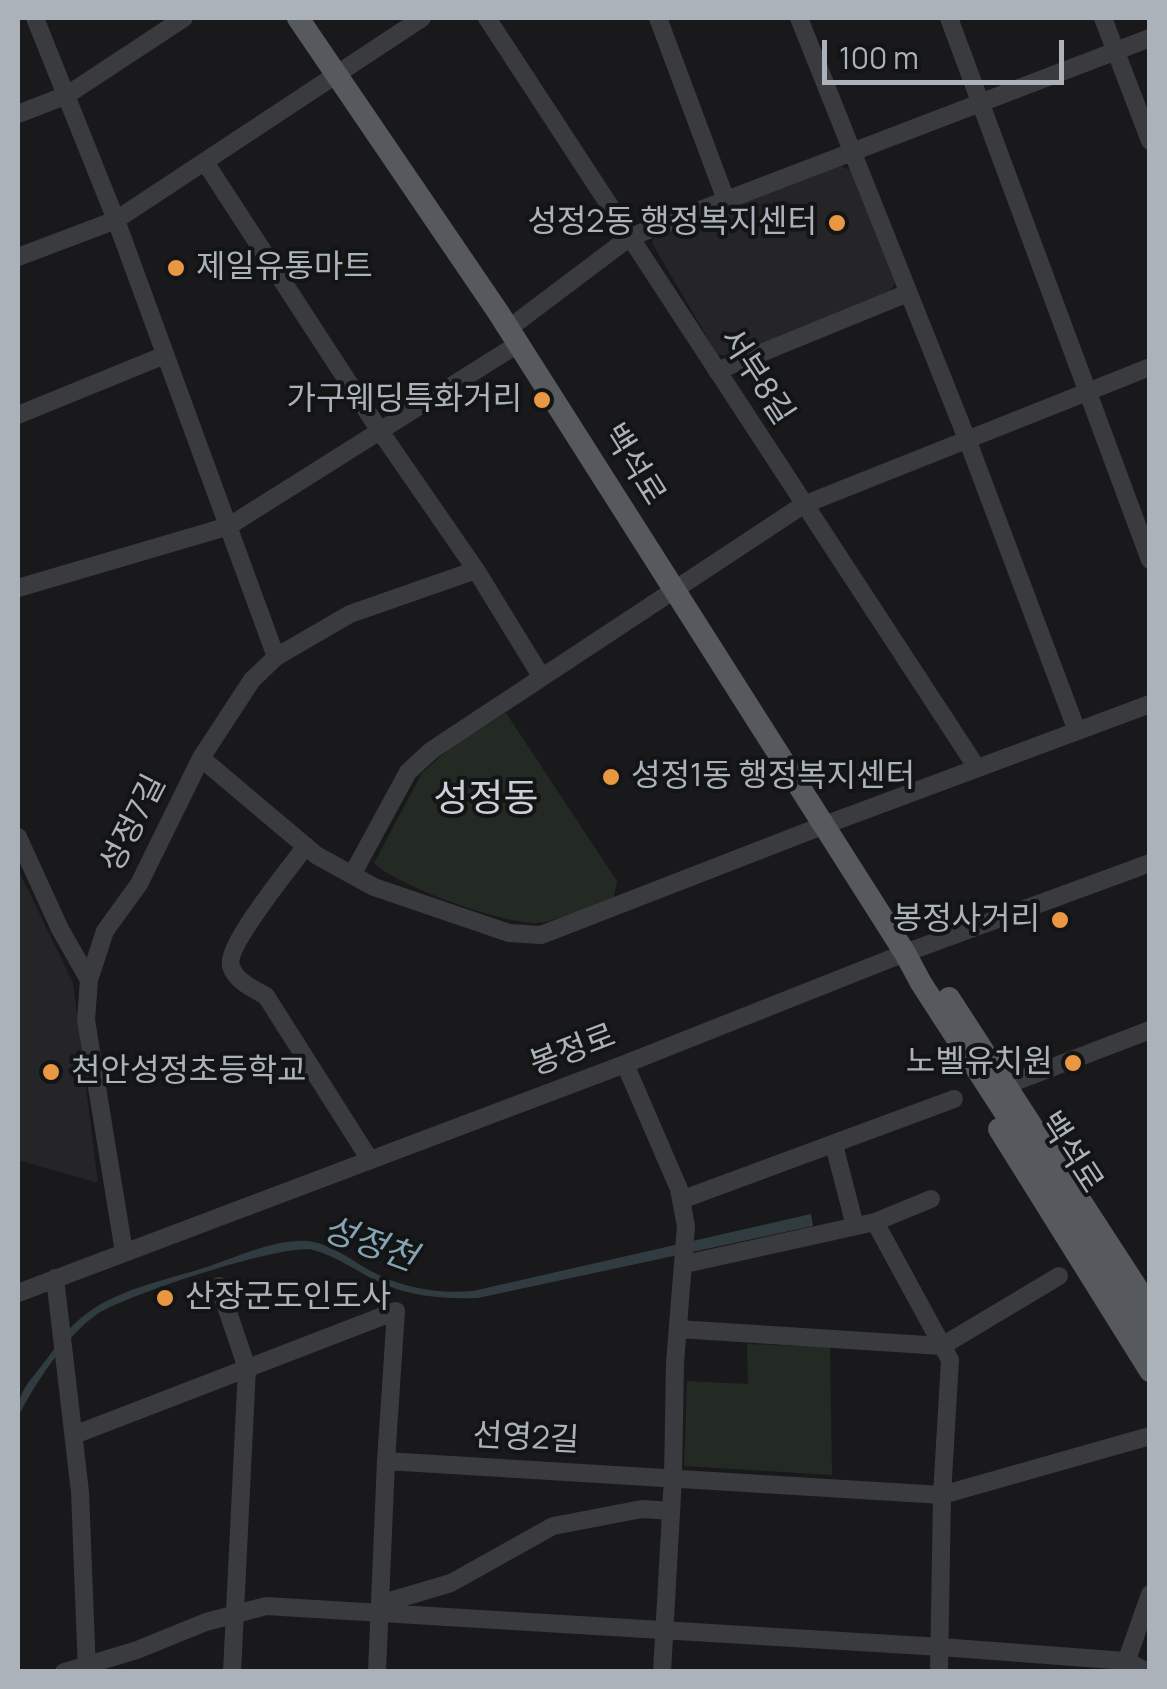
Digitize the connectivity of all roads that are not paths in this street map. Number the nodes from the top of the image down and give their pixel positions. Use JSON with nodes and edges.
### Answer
{"nodes":[{"id":1,"x":36,"y":18,"type":"edge"},
{"id":2,"x":184,"y":18,"type":"edge"},
{"id":3,"x":298,"y":18,"type":"edge"},
{"id":4,"x":422,"y":18,"type":"edge"},
{"id":5,"x":486,"y":18,"type":"edge"},
{"id":6,"x":658,"y":18,"type":"edge"},
{"id":7,"x":799,"y":18,"type":"edge"},
{"id":8,"x":948,"y":18,"type":"edge"},
{"id":9,"x":1103,"y":18,"type":"edge"},
{"id":10,"x":1150,"y":38,"type":"edge"},
{"id":11,"x":1116,"y":51,"type":"junction"},
{"id":12,"x":335,"y":75,"type":"junction"},
{"id":13,"x":67,"y":95,"type":"junction"},
{"id":14,"x":981,"y":102,"type":"junction"},
{"id":15,"x":18,"y":114,"type":"edge"},
{"id":16,"x":1150,"y":141,"type":"edge"},
{"id":17,"x":850,"y":152,"type":"junction"},
{"id":18,"x":206,"y":162,"type":"junction"},
{"id":19,"x":726,"y":200,"type":"junction"},
{"id":20,"x":116,"y":220,"type":"junction"},
{"id":21,"x":630,"y":237,"type":"junction"},
{"id":22,"x":18,"y":258,"type":"edge"},
{"id":23,"x":908,"y":293,"type":"junction"},
{"id":24,"x":513,"y":336,"type":"junction"},
{"id":25,"x":166,"y":355,"type":"junction"},
{"id":26,"x":1150,"y":367,"type":"edge"},
{"id":27,"x":717,"y":371,"type":"junction"},
{"id":28,"x":1088,"y":392,"type":"junction"},
{"id":29,"x":18,"y":415,"type":"edge"},
{"id":30,"x":380,"y":432,"type":"junction"},
{"id":31,"x":966,"y":439,"type":"junction"},
{"id":32,"x":803,"y":505,"type":"junction"},
{"id":33,"x":229,"y":526,"type":"junction"},
{"id":34,"x":1150,"y":560,"type":"edge"},
{"id":35,"x":476,"y":570,"type":"junction"},
{"id":36,"x":18,"y":588,"type":"edge"},
{"id":37,"x":674,"y":590,"type":"junction"},
{"id":38,"x":276,"y":656,"type":"junction"},
{"id":39,"x":540,"y":676,"type":"junction"},
{"id":40,"x":1150,"y":704,"type":"edge"},
{"id":41,"x":1076,"y":731,"type":"junction"},
{"id":42,"x":201,"y":758,"type":"junction"},
{"id":43,"x":977,"y":768,"type":"junction"},
{"id":44,"x":822,"y":826,"type":"junction"},
{"id":45,"x":18,"y":838,"type":"edge"},
{"id":46,"x":306,"y":846,"type":"junction"},
{"id":47,"x":1150,"y":863,"type":"edge"},
{"id":48,"x":352,"y":875,"type":"junction"},
{"id":49,"x":905,"y":953,"type":"junction"},
{"id":50,"x":89,"y":980,"type":"junction"},
{"id":51,"x":1149,"y":1030,"type":"edge"},
{"id":52,"x":625,"y":1064,"type":"junction"},
{"id":53,"x":1001,"y":1081,"type":"junction"},
{"id":54,"x":954,"y":1099,"type":"dead end"},
{"id":55,"x":834,"y":1145,"type":"junction"},
{"id":56,"x":370,"y":1160,"type":"junction"},
{"id":57,"x":931,"y":1199,"type":"dead end"},
{"id":58,"x":681,"y":1200,"type":"junction"},
{"id":59,"x":874,"y":1222,"type":"junction"},
{"id":60,"x":855,"y":1226,"type":"junction"},
{"id":61,"x":124,"y":1252,"type":"junction"},
{"id":62,"x":685,"y":1264,"type":"junction"},
{"id":63,"x":1058,"y":1276,"type":"dead end"},
{"id":64,"x":55,"y":1278,"type":"junction"},
{"id":65,"x":1150,"y":1280,"type":"edge"},
{"id":66,"x":220,"y":1286,"type":"dead end"},
{"id":67,"x":18,"y":1292,"type":"edge"},
{"id":68,"x":1150,"y":1308,"type":"edge"},
{"id":69,"x":678,"y":1329,"type":"junction"},
{"id":70,"x":1150,"y":1338,"type":"edge"},
{"id":71,"x":942,"y":1346,"type":"junction"},
{"id":72,"x":247,"y":1368,"type":"junction"},
{"id":73,"x":1150,"y":1370,"type":"edge"},
{"id":74,"x":74,"y":1435,"type":"junction"},
{"id":75,"x":1150,"y":1436,"type":"edge"},
{"id":76,"x":386,"y":1461,"type":"junction"},
{"id":77,"x":673,"y":1478,"type":"junction"},
{"id":78,"x":942,"y":1495,"type":"junction"},
{"id":79,"x":671,"y":1511,"type":"junction"},
{"id":80,"x":1150,"y":1594,"type":"edge"},
{"id":81,"x":380,"y":1610,"type":"junction"},
{"id":82,"x":235,"y":1612,"type":"junction"},
{"id":83,"x":663,"y":1632,"type":"junction"},
{"id":84,"x":940,"y":1646,"type":"junction"},
{"id":85,"x":1125,"y":1666,"type":"edge"},
{"id":86,"x":86,"y":1668,"type":"edge"},
{"id":87,"x":64,"y":1672,"type":"edge"},
{"id":88,"x":232,"y":1672,"type":"edge"},
{"id":89,"x":377,"y":1672,"type":"edge"},
{"id":90,"x":662,"y":1672,"type":"edge"},
{"id":91,"x":939,"y":1672,"type":"edge"},
{"id":92,"x":1148,"y":1672,"type":"edge"}],
"edges":[{"from":1,"to":13,"type":"street"},
{"from":2,"to":13,"type":"street"},
{"from":3,"to":12,"type":"main road","name":"백석로"},
{"from":4,"to":12,"type":"street"},
{"from":5,"to":21,"type":"street","name":"서부8길"},
{"from":6,"to":19,"type":"street"},
{"from":7,"to":17,"type":"street"},
{"from":8,"to":14,"type":"street"},
{"from":9,"to":11,"type":"street"},
{"from":10,"to":11,"type":"street"},
{"from":11,"to":14,"type":"street"},
{"from":11,"to":16,"type":"street"},
{"from":12,"to":18,"type":"street"},
{"from":12,"to":24,"type":"main road","name":"백석로"},
{"from":13,"to":15,"type":"street"},
{"from":13,"to":20,"type":"street"},
{"from":14,"to":17,"type":"street"},
{"from":14,"to":28,"type":"street"},
{"from":17,"to":19,"type":"street"},
{"from":17,"to":23,"type":"street"},
{"from":18,"to":20,"type":"street"},
{"from":18,"to":30,"type":"street"},
{"from":19,"to":21,"type":"street"},
{"from":20,"to":22,"type":"street"},
{"from":20,"to":25,"type":"street"},
{"from":21,"to":24,"type":"street"},
{"from":21,"to":27,"type":"street","name":"서부8길"},
{"from":23,"to":27,"type":"street"},
{"from":23,"to":31,"type":"street"},
{"from":24,"to":30,"type":"street"},
{"from":24,"to":37,"type":"main road","name":"백석로"},
{"from":25,"to":29,"type":"street"},
{"from":25,"to":33,"type":"street"},
{"from":26,"to":28,"type":"street"},
{"from":27,"to":32,"type":"street","name":"서부8길"},
{"from":28,"to":31,"type":"street"},
{"from":28,"to":34,"type":"street"},
{"from":30,"to":33,"type":"street"},
{"from":30,"to":35,"type":"street"},
{"from":31,"to":32,"type":"street"},
{"from":31,"to":41,"type":"street"},
{"from":32,"to":37,"type":"street"},
{"from":32,"to":43,"type":"street","name":"서부8길"},
{"from":33,"to":36,"type":"street"},
{"from":33,"to":38,"type":"street"},
{"from":35,"to":38,"type":"street","name":"성정7길"},
{"from":35,"to":39,"type":"street"},
{"from":37,"to":39,"type":"street"},
{"from":37,"to":44,"type":"main road","name":"백석로"},
{"from":38,"to":42,"type":"street","name":"성정7길"},
{"from":39,"to":48,"type":"street"},
{"from":40,"to":41,"type":"street"},
{"from":41,"to":43,"type":"street"},
{"from":42,"to":46,"type":"street"},
{"from":42,"to":50,"type":"street","name":"성정7길"},
{"from":43,"to":44,"type":"street"},
{"from":44,"to":48,"type":"street"},
{"from":44,"to":49,"type":"main road","name":"백석로"},
{"from":45,"to":50,"type":"street"},
{"from":46,"to":48,"type":"street"},
{"from":46,"to":56,"type":"street"},
{"from":47,"to":49,"type":"street","name":"봉정로"},
{"from":49,"to":52,"type":"street","name":"봉정로"},
{"from":49,"to":53,"type":"main road","name":"백석로"},
{"from":50,"to":61,"type":"street","name":"성정7길"},
{"from":51,"to":53,"type":"street"},
{"from":52,"to":56,"type":"street","name":"봉정로"},
{"from":52,"to":58,"type":"street"},
{"from":53,"to":65,"type":"main road"},
{"from":53,"to":68,"type":"main road","name":"백석로"},
{"from":53,"to":70,"type":"main road","name":"백석로"},
{"from":53,"to":73,"type":"main road"},
{"from":54,"to":55,"type":"street"},
{"from":55,"to":58,"type":"street"},
{"from":55,"to":60,"type":"street"},
{"from":56,"to":61,"type":"street","name":"봉정로"},
{"from":57,"to":59,"type":"street"},
{"from":58,"to":62,"type":"street"},
{"from":59,"to":60,"type":"street"},
{"from":59,"to":71,"type":"street"},
{"from":60,"to":62,"type":"street"},
{"from":61,"to":64,"type":"street","name":"봉정로"},
{"from":62,"to":69,"type":"street"},
{"from":63,"to":71,"type":"street"},
{"from":64,"to":67,"type":"street","name":"봉정로"},
{"from":64,"to":74,"type":"street"},
{"from":66,"to":72,"type":"street"},
{"from":69,"to":71,"type":"street"},
{"from":69,"to":77,"type":"street"},
{"from":71,"to":78,"type":"street"},
{"from":72,"to":74,"type":"street"},
{"from":72,"to":76,"type":"street"},
{"from":72,"to":82,"type":"street"},
{"from":74,"to":86,"type":"street"},
{"from":75,"to":78,"type":"street","name":"선영2길"},
{"from":76,"to":77,"type":"street","name":"선영2길"},
{"from":76,"to":81,"type":"street"},
{"from":77,"to":78,"type":"street","name":"선영2길"},
{"from":77,"to":79,"type":"street"},
{"from":78,"to":84,"type":"street"},
{"from":79,"to":81,"type":"street"},
{"from":79,"to":83,"type":"street"},
{"from":80,"to":85,"type":"street"},
{"from":81,"to":82,"type":"street"},
{"from":81,"to":83,"type":"street"},
{"from":81,"to":89,"type":"street"},
{"from":82,"to":86,"type":"street"},
{"from":82,"to":88,"type":"street"},
{"from":83,"to":84,"type":"street"},
{"from":83,"to":90,"type":"street"},
{"from":84,"to":85,"type":"street"},
{"from":84,"to":91,"type":"street"},
{"from":85,"to":92,"type":"street"},
{"from":86,"to":87,"type":"street"}]}
